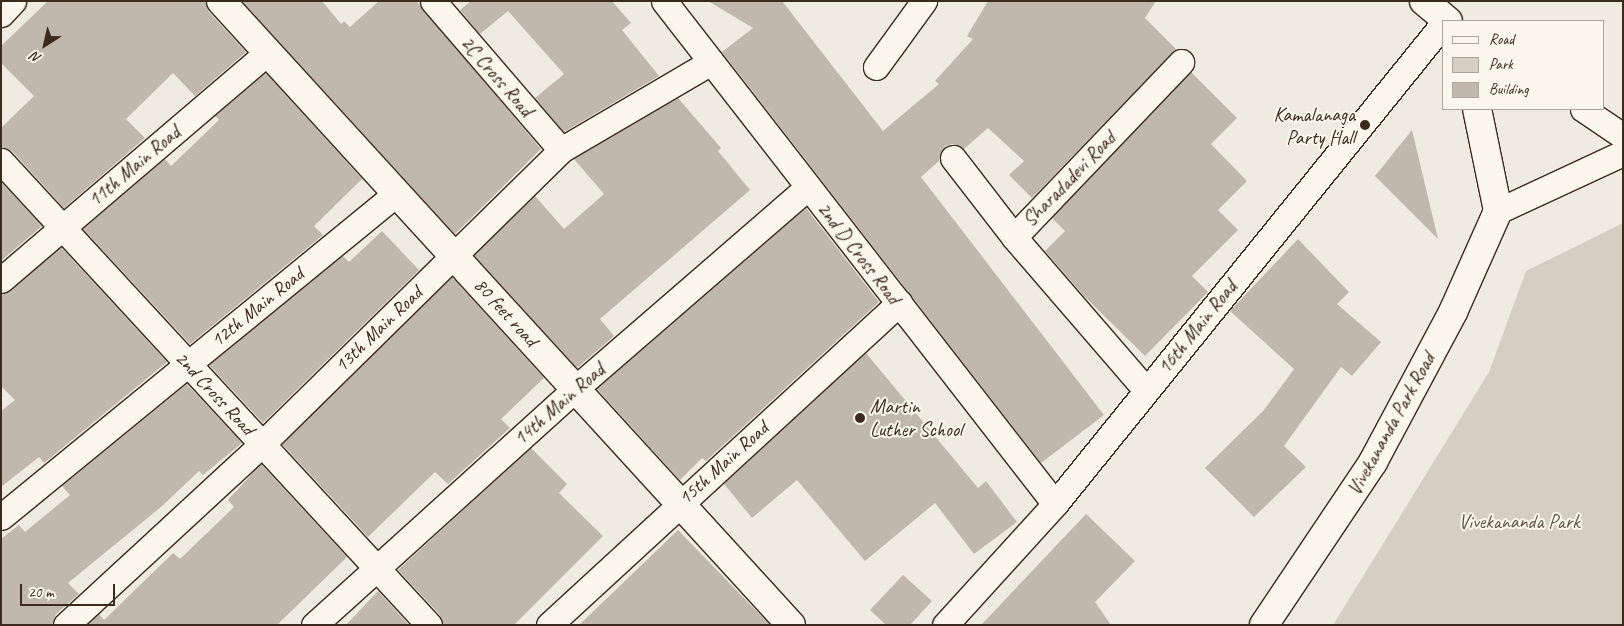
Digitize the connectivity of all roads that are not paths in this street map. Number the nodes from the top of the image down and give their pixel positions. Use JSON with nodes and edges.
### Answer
{"nodes":[{"id":1,"x":14,"y":1,"type":"edge"},
{"id":2,"x":221,"y":1,"type":"edge"},
{"id":3,"x":433,"y":1,"type":"edge"},
{"id":4,"x":664,"y":1,"type":"edge"},
{"id":5,"x":924,"y":1,"type":"edge"},
{"id":6,"x":1424,"y":1,"type":"edge"},
{"id":7,"x":1,"y":14,"type":"edge"},
{"id":8,"x":1446,"y":20,"type":"edge"},
{"id":9,"x":1442,"y":27,"type":"edge"},
{"id":10,"x":268,"y":52,"type":"junction"},
{"id":11,"x":711,"y":62,"type":"junction"},
{"id":12,"x":1181,"y":62,"type":"dead end"},
{"id":13,"x":876,"y":67,"type":"dead end"},
{"id":14,"x":1477,"y":110,"type":"edge"},
{"id":15,"x":1584,"y":110,"type":"edge"},
{"id":16,"x":1623,"y":136,"type":"edge"},
{"id":17,"x":561,"y":150,"type":"junction"},
{"id":18,"x":1623,"y":153,"type":"edge"},
{"id":19,"x":953,"y":158,"type":"dead end"},
{"id":20,"x":1,"y":161,"type":"edge"},
{"id":21,"x":808,"y":187,"type":"junction"},
{"id":22,"x":397,"y":193,"type":"junction"},
{"id":23,"x":1498,"y":211,"type":"junction"},
{"id":24,"x":63,"y":227,"type":"junction"},
{"id":25,"x":1014,"y":237,"type":"junction"},
{"id":26,"x":454,"y":255,"type":"junction"},
{"id":27,"x":1,"y":280,"type":"edge"},
{"id":28,"x":898,"y":303,"type":"junction"},
{"id":29,"x":188,"y":363,"type":"junction"},
{"id":30,"x":576,"y":388,"type":"junction"},
{"id":31,"x":1146,"y":390,"type":"junction"},
{"id":32,"x":262,"y":444,"type":"junction"},
{"id":33,"x":680,"y":503,"type":"junction"},
{"id":34,"x":1055,"y":504,"type":"junction"},
{"id":35,"x":1,"y":517,"type":"edge"},
{"id":36,"x":376,"y":567,"type":"junction"},
{"id":37,"x":66,"y":625,"type":"edge"},
{"id":38,"x":314,"y":625,"type":"edge"},
{"id":39,"x":429,"y":625,"type":"edge"},
{"id":40,"x":549,"y":625,"type":"edge"},
{"id":41,"x":791,"y":625,"type":"edge"},
{"id":42,"x":945,"y":625,"type":"edge"},
{"id":43,"x":1264,"y":625,"type":"edge"}],
"edges":[{"from":1,"to":7,"type":"street"},
{"from":2,"to":10,"type":"street","name":"80 feet road"},
{"from":3,"to":17,"type":"street","name":"2C Cross Road"},
{"from":4,"to":11,"type":"street","name":"2nd D Cross Road"},
{"from":5,"to":13,"type":"street"},
{"from":6,"to":8,"type":"street"},
{"from":9,"to":31,"type":"street","name":"16th Main Road"},
{"from":10,"to":22,"type":"street","name":"80 feet road"},
{"from":10,"to":24,"type":"street","name":"11th Main Road"},
{"from":11,"to":17,"type":"street","name":"13th Main Road"},
{"from":11,"to":21,"type":"street","name":"2nd D Cross Road"},
{"from":12,"to":25,"type":"street","name":"Sharadadevi Road"},
{"from":14,"to":23,"type":"street"},
{"from":15,"to":16,"type":"street"},
{"from":17,"to":26,"type":"street","name":"13th Main Road"},
{"from":18,"to":23,"type":"street"},
{"from":19,"to":25,"type":"street"},
{"from":20,"to":24,"type":"street","name":"2nd Cross Road"},
{"from":21,"to":28,"type":"street","name":"2nd D Cross Road"},
{"from":21,"to":30,"type":"street","name":"14th Main Road"},
{"from":22,"to":26,"type":"street","name":"80 feet road"},
{"from":22,"to":29,"type":"street","name":"12th Main Road"},
{"from":23,"to":43,"type":"street","name":"Vivekananda Park Road"},
{"from":24,"to":27,"type":"street","name":"11th Main Road"},
{"from":24,"to":29,"type":"street","name":"2nd Cross Road"},
{"from":25,"to":31,"type":"street","name":"Sharadadevi Road"},
{"from":26,"to":30,"type":"street","name":"80 feet road"},
{"from":26,"to":32,"type":"street","name":"13th Main Road"},
{"from":28,"to":33,"type":"street","name":"15th Main Road"},
{"from":28,"to":34,"type":"street","name":"2nd D Cross Road"},
{"from":29,"to":32,"type":"street","name":"2nd Cross Road"},
{"from":29,"to":35,"type":"street","name":"12th Main Road"},
{"from":30,"to":33,"type":"street","name":"80 feet road"},
{"from":30,"to":36,"type":"street","name":"14th Main Road"},
{"from":31,"to":34,"type":"street","name":"16th Main Road"},
{"from":32,"to":36,"type":"street","name":"2nd Cross Road"},
{"from":32,"to":37,"type":"street","name":"13th Main Road"},
{"from":33,"to":40,"type":"street","name":"15th Main Road"},
{"from":33,"to":41,"type":"street","name":"80 feet road"},
{"from":34,"to":42,"type":"street","name":"16th Main Road"},
{"from":36,"to":38,"type":"street","name":"14th Main Road"},
{"from":36,"to":39,"type":"street","name":"2nd Cross Road"}]}
